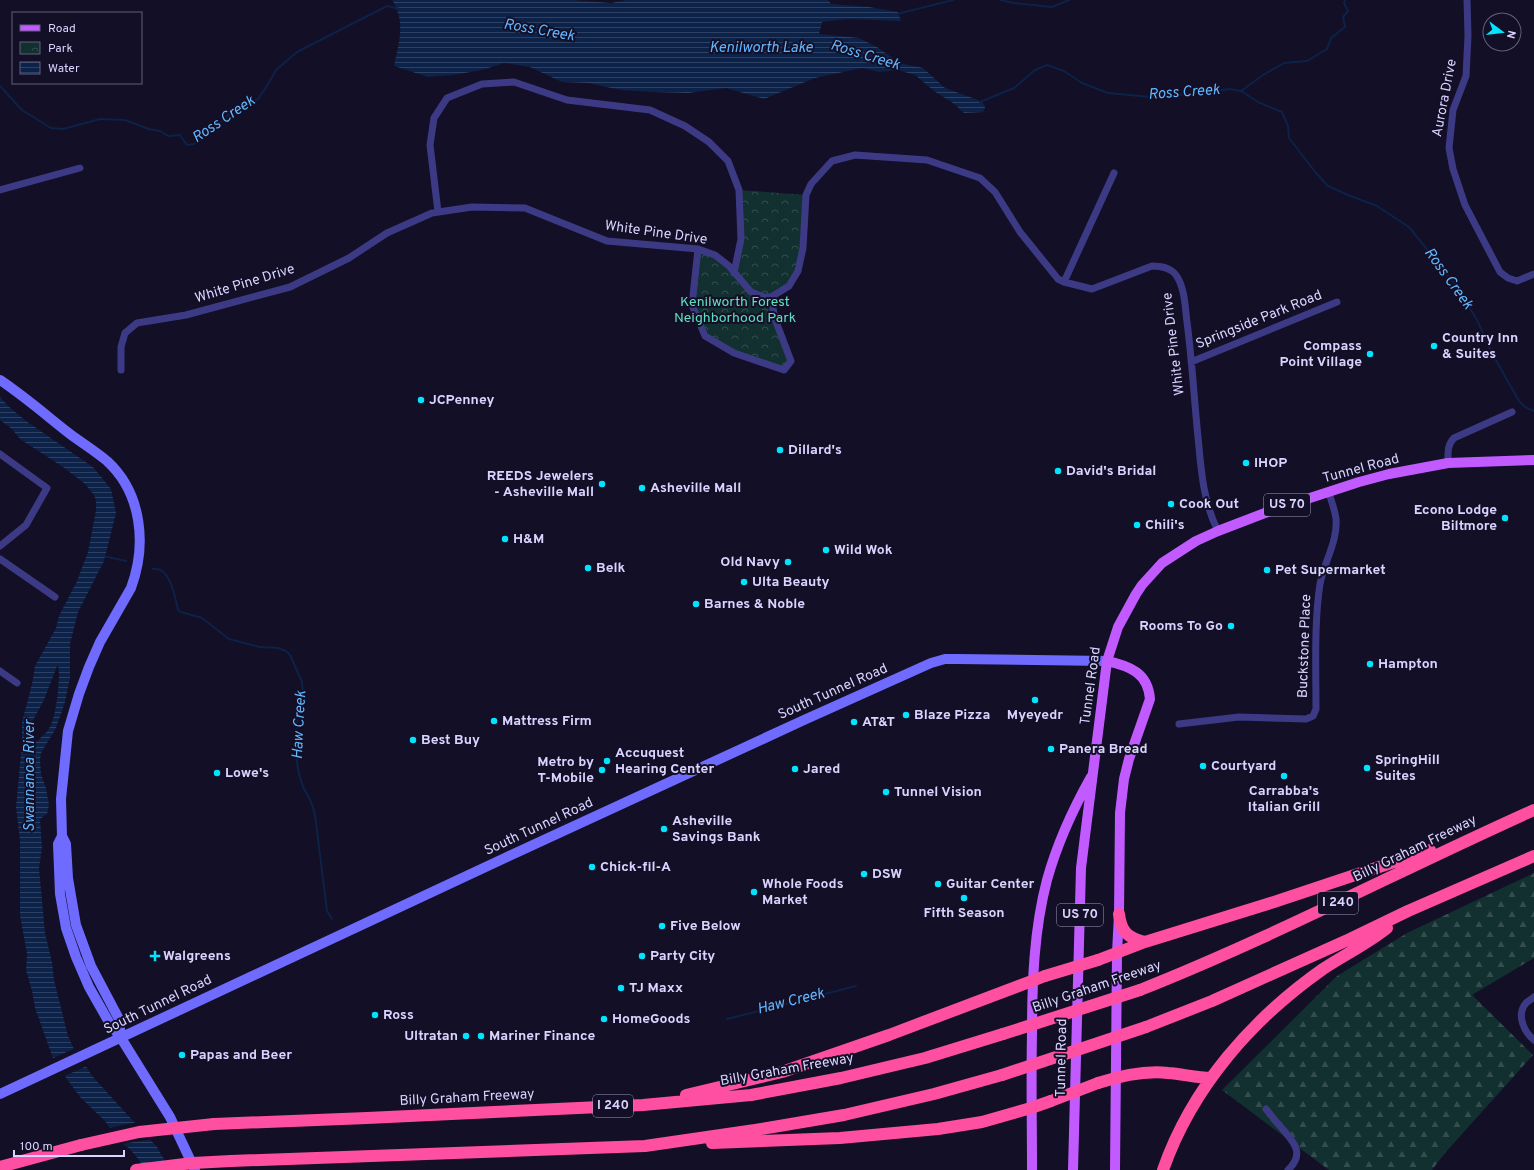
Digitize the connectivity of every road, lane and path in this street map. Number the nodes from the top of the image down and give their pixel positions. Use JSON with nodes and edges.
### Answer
{"nodes":[{"id":1,"x":1468,"y":0,"type":"edge"},
{"id":2,"x":80,"y":168,"type":"dead end"},
{"id":3,"x":1114,"y":173,"type":"dead end"},
{"id":4,"x":0,"y":190,"type":"edge"},
{"id":5,"x":438,"y":212,"type":"junction"},
{"id":6,"x":698,"y":249,"type":"junction"},
{"id":7,"x":734,"y":273,"type":"junction"},
{"id":8,"x":1534,"y":274,"type":"edge"},
{"id":9,"x":1064,"y":282,"type":"junction"},
{"id":10,"x":770,"y":297,"type":"junction"},
{"id":11,"x":1337,"y":302,"type":"dead end"},
{"id":12,"x":1191,"y":362,"type":"junction"},
{"id":13,"x":121,"y":370,"type":"dead end"},
{"id":14,"x":0,"y":380,"type":"edge"},
{"id":15,"x":1512,"y":412,"type":"dead end"},
{"id":16,"x":0,"y":454,"type":"edge"},
{"id":17,"x":1534,"y":460,"type":"edge"},
{"id":18,"x":1448,"y":463,"type":"junction"},
{"id":19,"x":1329,"y":492,"type":"junction"},
{"id":20,"x":1218,"y":531,"type":"junction"},
{"id":21,"x":0,"y":546,"type":"edge"},
{"id":22,"x":0,"y":559,"type":"edge"},
{"id":23,"x":55,"y":597,"type":"dead end"},
{"id":24,"x":1107,"y":662,"type":"junction"},
{"id":25,"x":0,"y":671,"type":"edge"},
{"id":26,"x":17,"y":683,"type":"dead end"},
{"id":27,"x":1179,"y":724,"type":"dead end"},
{"id":28,"x":1094,"y":771,"type":"junction"},
{"id":29,"x":1534,"y":810,"type":"edge"},
{"id":30,"x":1447,"y":849,"type":"junction"},
{"id":31,"x":1534,"y":856,"type":"edge"},
{"id":32,"x":1408,"y":911,"type":"junction"},
{"id":33,"x":1119,"y":914,"type":"junction"},
{"id":34,"x":1145,"y":942,"type":"junction"},
{"id":35,"x":1117,"y":953,"type":"junction"},
{"id":36,"x":1032,"y":981,"type":"junction"},
{"id":37,"x":1534,"y":997,"type":"edge"},
{"id":38,"x":121,"y":1038,"type":"junction"},
{"id":39,"x":1534,"y":1040,"type":"edge"},
{"id":40,"x":1116,"y":1077,"type":"junction"},
{"id":41,"x":1211,"y":1078,"type":"junction"},
{"id":42,"x":0,"y":1094,"type":"edge"},
{"id":43,"x":643,"y":1105,"type":"junction"},
{"id":44,"x":1031,"y":1108,"type":"junction"},
{"id":45,"x":1266,"y":1109,"type":"dead end"},
{"id":46,"x":645,"y":1146,"type":"junction"},
{"id":47,"x":0,"y":1167,"type":"edge"},
{"id":48,"x":136,"y":1170,"type":"edge"},
{"id":49,"x":195,"y":1170,"type":"edge"},
{"id":50,"x":1032,"y":1170,"type":"edge"},
{"id":51,"x":1073,"y":1170,"type":"edge"},
{"id":52,"x":1114,"y":1170,"type":"edge"},
{"id":53,"x":1163,"y":1170,"type":"edge"},
{"id":54,"x":1288,"y":1170,"type":"edge"}],
"edges":[{"from":1,"to":8,"type":"street","name":"Aurora Drive"},
{"from":2,"to":4,"type":"street"},
{"from":3,"to":9,"type":"street"},
{"from":5,"to":6,"type":"street","name":"White Pine Drive"},
{"from":5,"to":7,"type":"street"},
{"from":5,"to":13,"type":"street","name":"White Pine Drive"},
{"from":6,"to":7,"type":"street","name":"White Pine Drive"},
{"from":6,"to":10,"type":"street"},
{"from":7,"to":10,"type":"street","name":"White Pine Drive"},
{"from":9,"to":10,"type":"street","name":"White Pine Drive"},
{"from":9,"to":12,"type":"street","name":"White Pine Drive"},
{"from":11,"to":12,"type":"street","name":"Springside Park Road"},
{"from":12,"to":20,"type":"street","name":"White Pine Drive"},
{"from":14,"to":38,"type":"main road"},
{"from":15,"to":18,"type":"street"},
{"from":16,"to":21,"type":"street"},
{"from":17,"to":18,"type":"main road","name":"Tunnel Road","number":"US 70"},
{"from":18,"to":19,"type":"main road","name":"Tunnel Road","number":"US 70"},
{"from":19,"to":20,"type":"main road","name":"Tunnel Road","number":"US 70"},
{"from":19,"to":27,"type":"street","name":"Buckstone Place"},
{"from":20,"to":24,"type":"main road","name":"Tunnel Road","number":"US 70"},
{"from":22,"to":23,"type":"street"},
{"from":24,"to":28,"type":"main road","name":"Tunnel Road","number":"US 70"},
{"from":24,"to":33,"type":"main road"},
{"from":24,"to":38,"type":"main road","name":"South Tunnel Road"},
{"from":25,"to":26,"type":"street"},
{"from":28,"to":36,"type":"main road"},
{"from":28,"to":51,"type":"main road","name":"Tunnel Road","number":"US 70"},
{"from":29,"to":30,"type":"highway","name":"Billy Graham Freeway","number":"I 240"},
{"from":30,"to":34,"type":"highway"},
{"from":30,"to":43,"type":"highway","name":"Billy Graham Freeway","number":"I 240","bridge":true},
{"from":31,"to":32,"type":"highway","number":"I 240"},
{"from":32,"to":41,"type":"highway"},
{"from":32,"to":46,"type":"highway","number":"I 240","bridge":true},
{"from":33,"to":34,"type":"highway"},
{"from":33,"to":35,"type":"main road"},
{"from":34,"to":35,"type":"highway"},
{"from":35,"to":36,"type":"highway","bridge":true},
{"from":35,"to":40,"type":"main road"},
{"from":36,"to":43,"type":"highway"},
{"from":36,"to":44,"type":"main road"},
{"from":37,"to":39,"type":"street"},
{"from":38,"to":42,"type":"main road","name":"South Tunnel Road"},
{"from":38,"to":49,"type":"main road"},
{"from":40,"to":41,"type":"highway"},
{"from":40,"to":44,"type":"highway","bridge":true},
{"from":40,"to":52,"type":"main road"},
{"from":41,"to":53,"type":"highway"},
{"from":43,"to":47,"type":"highway","name":"Billy Graham Freeway","number":"I 240","bridge":true},
{"from":44,"to":46,"type":"highway"},
{"from":44,"to":50,"type":"main road"},
{"from":45,"to":54,"type":"street"},
{"from":46,"to":48,"type":"highway","number":"I 240","bridge":true}]}
